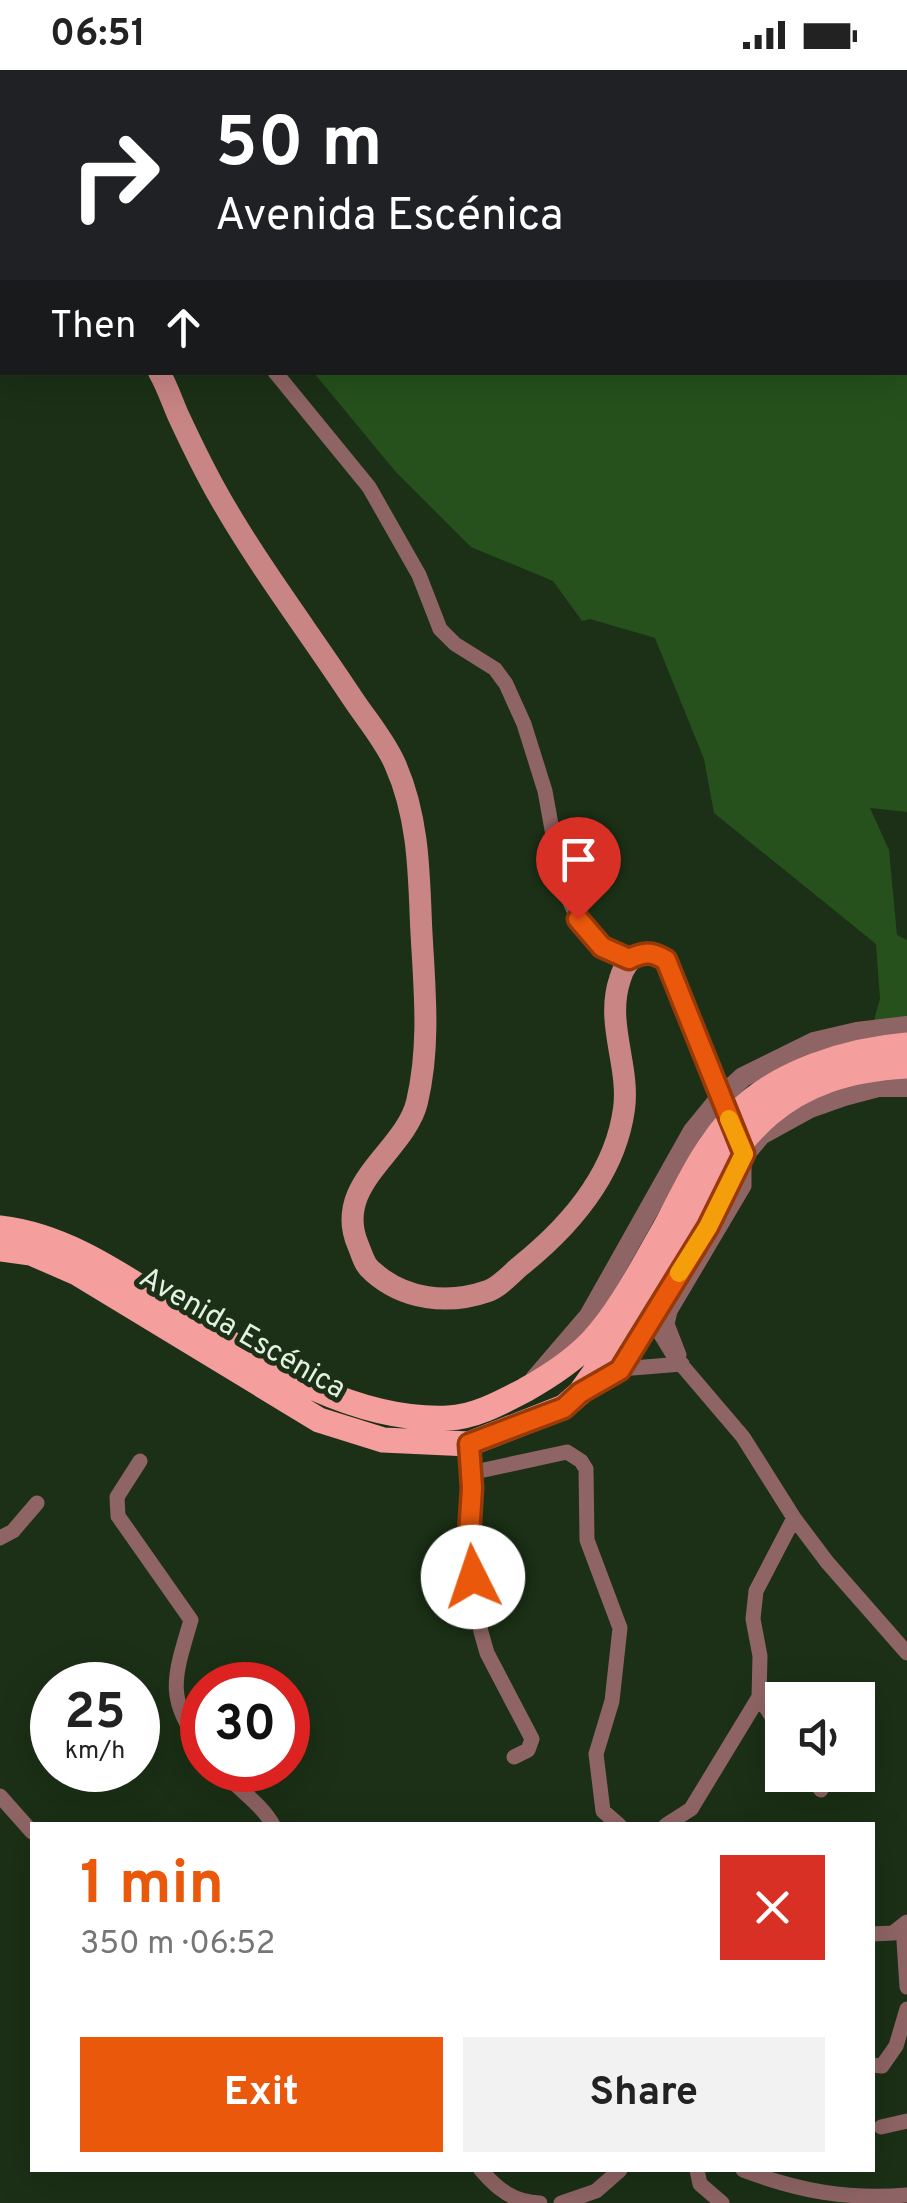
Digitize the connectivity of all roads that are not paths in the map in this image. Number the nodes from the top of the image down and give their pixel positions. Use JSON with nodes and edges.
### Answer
{"nodes":[{"id":1,"x":161,"y":375,"type":"edge"},
{"id":2,"x":277,"y":375,"type":"edge"},
{"id":3,"x":629,"y":959,"type":"junction"},
{"id":4,"x":907,"y":1026,"type":"edge"},
{"id":5,"x":907,"y":1045,"type":"edge"},
{"id":6,"x":907,"y":1066,"type":"edge"},
{"id":7,"x":907,"y":1087,"type":"edge"},
{"id":8,"x":720,"y":1098,"type":"junction"},
{"id":9,"x":744,"y":1154,"type":"junction"},
{"id":10,"x":0,"y":1228,"type":"edge"},
{"id":11,"x":674,"y":1229,"type":"junction"},
{"id":12,"x":0,"y":1249,"type":"edge"},
{"id":13,"x":652,"y":1320,"type":"junction"},
{"id":14,"x":682,"y":1364,"type":"junction"},
{"id":15,"x":620,"y":1370,"type":"junction"},
{"id":16,"x":527,"y":1389,"type":"junction"},
{"id":17,"x":580,"y":1393,"type":"junction"},
{"id":18,"x":469,"y":1444,"type":"junction"},
{"id":19,"x":140,"y":1460,"type":"dead end"},
{"id":20,"x":470,"y":1472,"type":"junction"},
{"id":21,"x":37,"y":1503,"type":"dead end"},
{"id":22,"x":794,"y":1518,"type":"junction"},
{"id":23,"x":0,"y":1538,"type":"edge"},
{"id":24,"x":907,"y":1652,"type":"edge"},
{"id":25,"x":759,"y":1697,"type":"junction"},
{"id":26,"x":765,"y":1706,"type":"edge"},
{"id":27,"x":180,"y":1713,"type":"edge"},
{"id":28,"x":514,"y":1757,"type":"dead end"},
{"id":29,"x":242,"y":1792,"type":"edge"},
{"id":30,"x":0,"y":1796,"type":"edge"},
{"id":31,"x":270,"y":1822,"type":"edge"},
{"id":32,"x":616,"y":1822,"type":"edge"},
{"id":33,"x":671,"y":1822,"type":"edge"},
{"id":34,"x":30,"y":1830,"type":"edge"},
{"id":35,"x":905,"y":1924,"type":"edge"},
{"id":36,"x":875,"y":1934,"type":"edge"},
{"id":37,"x":907,"y":1987,"type":"edge"},
{"id":38,"x":907,"y":2009,"type":"edge"},
{"id":39,"x":875,"y":2065,"type":"edge"},
{"id":40,"x":907,"y":2121,"type":"edge"},
{"id":41,"x":881,"y":2127,"type":"dead end"},
{"id":42,"x":484,"y":2172,"type":"edge"},
{"id":43,"x":618,"y":2172,"type":"edge"},
{"id":44,"x":697,"y":2172,"type":"edge"},
{"id":45,"x":748,"y":2172,"type":"edge"},
{"id":46,"x":907,"y":2195,"type":"edge"},
{"id":47,"x":540,"y":2203,"type":"edge"},
{"id":48,"x":561,"y":2203,"type":"edge"},
{"id":49,"x":722,"y":2203,"type":"edge"}],
"edges":[{"from":1,"to":3,"type":"main road"},
{"from":2,"to":3,"type":"street"},
{"from":3,"to":8,"type":"main road"},
{"from":4,"to":8,"type":"street"},
{"from":5,"to":11,"type":"main road","bridge":true},
{"from":6,"to":11,"type":"main road","bridge":true},
{"from":7,"to":9,"type":"street"},
{"from":8,"to":9,"type":"main road"},
{"from":8,"to":16,"type":"street"},
{"from":9,"to":13,"type":"street"},
{"from":9,"to":14,"type":"street"},
{"from":10,"to":16,"type":"main road"},
{"from":11,"to":16,"type":"main road"},
{"from":11,"to":17,"type":"main road"},
{"from":12,"to":18,"type":"main road","name":"Avenida Escénica"},
{"from":13,"to":14,"type":"street"},
{"from":13,"to":15,"type":"street"},
{"from":14,"to":15,"type":"street"},
{"from":14,"to":22,"type":"street"},
{"from":15,"to":17,"type":"street"},
{"from":17,"to":18,"type":"main road","name":"Avenida Escénica"},
{"from":18,"to":20,"type":"street"},
{"from":19,"to":27,"type":"street"},
{"from":20,"to":28,"type":"street"},
{"from":20,"to":32,"type":"street"},
{"from":21,"to":23,"type":"street"},
{"from":22,"to":24,"type":"street"},
{"from":22,"to":25,"type":"street"},
{"from":25,"to":26,"type":"street"},
{"from":25,"to":33,"type":"street"},
{"from":29,"to":31,"type":"street"},
{"from":30,"to":34,"type":"street"},
{"from":35,"to":36,"type":"street"},
{"from":35,"to":37,"type":"street"},
{"from":38,"to":39,"type":"street"},
{"from":40,"to":41,"type":"street"},
{"from":42,"to":47,"type":"street"},
{"from":43,"to":48,"type":"street"},
{"from":44,"to":49,"type":"street"},
{"from":45,"to":46,"type":"street"}]}
